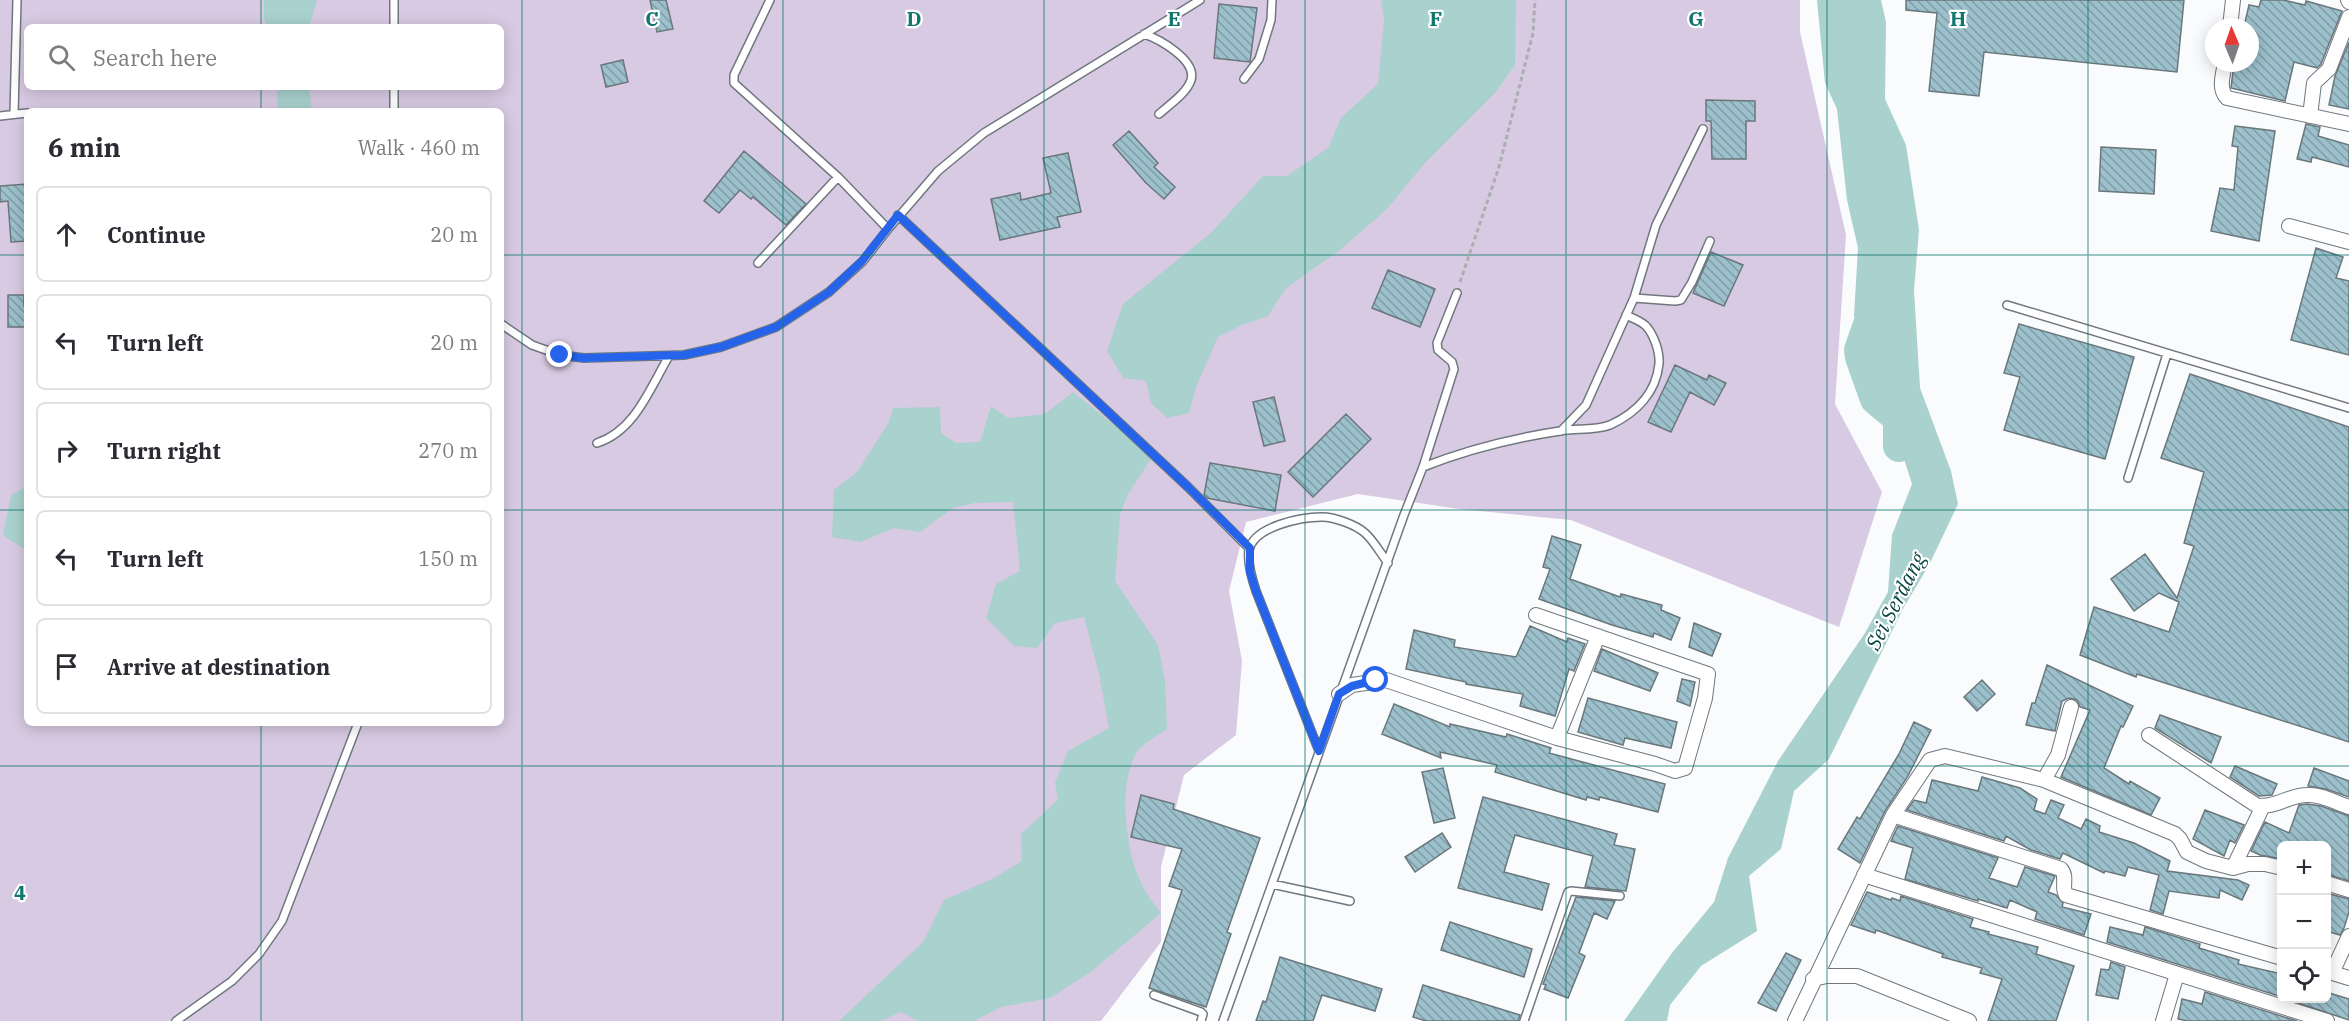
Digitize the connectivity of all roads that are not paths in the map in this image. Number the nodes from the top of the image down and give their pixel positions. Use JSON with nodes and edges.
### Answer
{"nodes":[{"id":1,"x":17,"y":0,"type":"edge"},
{"id":2,"x":394,"y":0,"type":"edge"},
{"id":3,"x":770,"y":0,"type":"edge"},
{"id":4,"x":1200,"y":0,"type":"edge"},
{"id":5,"x":1271,"y":0,"type":"edge"},
{"id":6,"x":2233,"y":0,"type":"edge"},
{"id":7,"x":2349,"y":17,"type":"edge"},
{"id":8,"x":2231,"y":18,"type":"edge"},
{"id":9,"x":394,"y":24,"type":"edge"},
{"id":10,"x":1144,"y":34,"type":"junction"},
{"id":11,"x":2224,"y":72,"type":"edge"},
{"id":12,"x":1244,"y":79,"type":"dead end"},
{"id":13,"x":394,"y":90,"type":"edge"},
{"id":14,"x":394,"y":108,"type":"edge"},
{"id":15,"x":14,"y":113,"type":"junction"},
{"id":16,"x":24,"y":113,"type":"edge"},
{"id":17,"x":1159,"y":114,"type":"dead end"},
{"id":18,"x":2310,"y":116,"type":"junction"},
{"id":19,"x":0,"y":117,"type":"edge"},
{"id":20,"x":2349,"y":124,"type":"edge"},
{"id":21,"x":1703,"y":129,"type":"dead end"},
{"id":22,"x":838,"y":177,"type":"junction"},
{"id":23,"x":898,"y":215,"type":"junction"},
{"id":24,"x":2289,"y":226,"type":"dead end"},
{"id":25,"x":888,"y":229,"type":"junction"},
{"id":26,"x":1710,"y":242,"type":"dead end"},
{"id":27,"x":2349,"y":242,"type":"edge"},
{"id":28,"x":758,"y":263,"type":"dead end"},
{"id":29,"x":1457,"y":292,"type":"road end"},
{"id":30,"x":1634,"y":298,"type":"junction"},
{"id":31,"x":2007,"y":304,"type":"dead end"},
{"id":32,"x":1626,"y":315,"type":"junction"},
{"id":33,"x":504,"y":326,"type":"edge"},
{"id":34,"x":2167,"y":354,"type":"junction"},
{"id":35,"x":669,"y":356,"type":"junction"},
{"id":36,"x":2349,"y":408,"type":"edge"},
{"id":37,"x":1562,"y":431,"type":"junction"},
{"id":38,"x":597,"y":443,"type":"dead end"},
{"id":39,"x":1423,"y":467,"type":"junction"},
{"id":40,"x":2128,"y":478,"type":"dead end"},
{"id":41,"x":1250,"y":548,"type":"junction"},
{"id":42,"x":1388,"y":563,"type":"junction"},
{"id":43,"x":1536,"y":615,"type":"dead end"},
{"id":44,"x":1598,"y":636,"type":"junction"},
{"id":45,"x":1339,"y":694,"type":"junction"},
{"id":46,"x":2071,"y":707,"type":"dead end"},
{"id":47,"x":357,"y":726,"type":"edge"},
{"id":48,"x":2149,"y":735,"type":"dead end"},
{"id":49,"x":1557,"y":738,"type":"junction"},
{"id":50,"x":1319,"y":751,"type":"junction"},
{"id":51,"x":2044,"y":780,"type":"junction"},
{"id":52,"x":2263,"y":806,"type":"junction"},
{"id":53,"x":2349,"y":807,"type":"edge"},
{"id":54,"x":1893,"y":815,"type":"junction"},
{"id":55,"x":2277,"y":867,"type":"edge"},
{"id":56,"x":2233,"y":868,"type":"junction"},
{"id":57,"x":1864,"y":875,"type":"junction"},
{"id":58,"x":1272,"y":884,"type":"junction"},
{"id":59,"x":2331,"y":885,"type":"edge"},
{"id":60,"x":2349,"y":890,"type":"edge"},
{"id":61,"x":1620,"y":896,"type":"dead end"},
{"id":62,"x":1350,"y":901,"type":"dead end"},
{"id":63,"x":2349,"y":936,"type":"edge"},
{"id":64,"x":2277,"y":957,"type":"edge"},
{"id":65,"x":2331,"y":968,"type":"edge"},
{"id":66,"x":2331,"y":973,"type":"edge"},
{"id":67,"x":2177,"y":974,"type":"junction"},
{"id":68,"x":2349,"y":978,"type":"edge"},
{"id":69,"x":1813,"y":979,"type":"junction"},
{"id":70,"x":1154,"y":995,"type":"dead end"},
{"id":71,"x":176,"y":1021,"type":"edge"},
{"id":72,"x":1201,"y":1021,"type":"edge"},
{"id":73,"x":1223,"y":1021,"type":"edge"},
{"id":74,"x":1524,"y":1021,"type":"edge"},
{"id":75,"x":1795,"y":1021,"type":"edge"},
{"id":76,"x":1969,"y":1021,"type":"edge"},
{"id":77,"x":2163,"y":1021,"type":"edge"},
{"id":78,"x":2326,"y":1021,"type":"edge"}],
"edges":[{"from":1,"to":15,"type":"lane"},
{"from":2,"to":9,"type":"lane"},
{"from":3,"to":22,"type":"lane"},
{"from":4,"to":10,"type":"lane"},
{"from":5,"to":12,"type":"lane"},
{"from":6,"to":8,"type":"street"},
{"from":7,"to":18,"type":"street"},
{"from":10,"to":17,"type":"lane"},
{"from":10,"to":23,"type":"lane"},
{"from":11,"to":18,"type":"street"},
{"from":13,"to":14,"type":"lane"},
{"from":15,"to":16,"type":"lane"},
{"from":15,"to":19,"type":"lane"},
{"from":18,"to":20,"type":"street"},
{"from":21,"to":30,"type":"lane"},
{"from":22,"to":25,"type":"lane"},
{"from":22,"to":28,"type":"lane"},
{"from":23,"to":25,"type":"lane"},
{"from":23,"to":41,"type":"lane"},
{"from":24,"to":27,"type":"street"},
{"from":25,"to":35,"type":"lane"},
{"from":26,"to":30,"type":"lane"},
{"from":29,"to":39,"type":"lane"},
{"from":30,"to":32,"type":"lane"},
{"from":31,"to":34,"type":"lane"},
{"from":32,"to":37,"type":"lane"},
{"from":32,"to":37,"type":"lane"},
{"from":33,"to":35,"type":"lane"},
{"from":34,"to":36,"type":"lane"},
{"from":34,"to":40,"type":"lane"},
{"from":35,"to":38,"type":"lane"},
{"from":37,"to":39,"type":"lane"},
{"from":39,"to":42,"type":"lane"},
{"from":41,"to":42,"type":"lane"},
{"from":41,"to":50,"type":"lane"},
{"from":42,"to":45,"type":"lane"},
{"from":43,"to":44,"type":"street"},
{"from":44,"to":49,"type":"street"},
{"from":44,"to":49,"type":"street"},
{"from":45,"to":49,"type":"street"},
{"from":45,"to":50,"type":"lane"},
{"from":46,"to":51,"type":"street"},
{"from":47,"to":71,"type":"lane"},
{"from":48,"to":52,"type":"street"},
{"from":50,"to":58,"type":"lane"},
{"from":51,"to":54,"type":"street"},
{"from":51,"to":56,"type":"street"},
{"from":52,"to":53,"type":"street"},
{"from":52,"to":56,"type":"street"},
{"from":54,"to":57,"type":"street"},
{"from":54,"to":64,"type":"street"},
{"from":55,"to":56,"type":"street"},
{"from":57,"to":67,"type":"street"},
{"from":57,"to":69,"type":"street"},
{"from":58,"to":62,"type":"lane"},
{"from":58,"to":73,"type":"lane"},
{"from":59,"to":60,"type":"street"},
{"from":61,"to":74,"type":"lane"},
{"from":63,"to":65,"type":"street"},
{"from":66,"to":68,"type":"street"},
{"from":67,"to":77,"type":"street"},
{"from":67,"to":78,"type":"street"},
{"from":69,"to":75,"type":"street"},
{"from":69,"to":76,"type":"street"},
{"from":70,"to":72,"type":"lane"}]}
